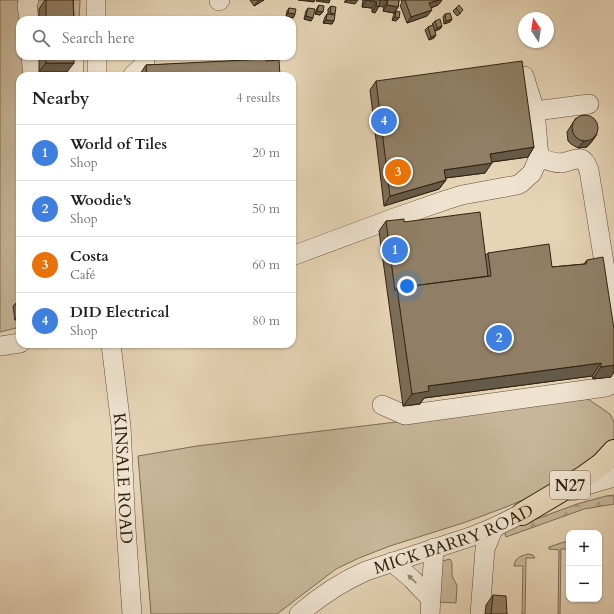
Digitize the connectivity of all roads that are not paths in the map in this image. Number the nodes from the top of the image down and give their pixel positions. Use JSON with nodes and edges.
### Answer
{"nodes":[{"id":1,"x":29,"y":0,"type":"edge"},
{"id":2,"x":96,"y":0,"type":"edge"},
{"id":3,"x":29,"y":16,"type":"edge"},
{"id":4,"x":96,"y":16,"type":"edge"},
{"id":5,"x":31,"y":60,"type":"edge"},
{"id":6,"x":73,"y":60,"type":"edge"},
{"id":7,"x":97,"y":60,"type":"edge"},
{"id":8,"x":144,"y":60,"type":"edge"},
{"id":9,"x":33,"y":72,"type":"edge"},
{"id":10,"x":73,"y":72,"type":"edge"},
{"id":11,"x":97,"y":72,"type":"edge"},
{"id":12,"x":136,"y":72,"type":"edge"},
{"id":13,"x":524,"y":76,"type":"edge"},
{"id":14,"x":589,"y":104,"type":"dead end"},
{"id":15,"x":535,"y":111,"type":"junction"},
{"id":16,"x":539,"y":157,"type":"junction"},
{"id":17,"x":296,"y":255,"type":"edge"},
{"id":18,"x":614,"y":324,"type":"edge"},
{"id":19,"x":16,"y":344,"type":"edge"},
{"id":20,"x":0,"y":346,"type":"edge"},
{"id":21,"x":111,"y":348,"type":"edge"},
{"id":22,"x":614,"y":383,"type":"edge"},
{"id":23,"x":382,"y":405,"type":"dead end"},
{"id":24,"x":614,"y":451,"type":"edge"},
{"id":25,"x":614,"y":477,"type":"edge"},
{"id":26,"x":522,"y":514,"type":"junction"},
{"id":27,"x":495,"y":527,"type":"junction"},
{"id":28,"x":473,"y":536,"type":"junction"},
{"id":29,"x":434,"y":548,"type":"junction"},
{"id":30,"x":392,"y":562,"type":"junction"},
{"id":31,"x":430,"y":606,"type":"edge"},
{"id":32,"x":132,"y":614,"type":"edge"},
{"id":33,"x":299,"y":614,"type":"edge"},
{"id":34,"x":470,"y":614,"type":"edge"},
{"id":35,"x":480,"y":614,"type":"edge"}],
"edges":[{"from":1,"to":3,"type":"street"},
{"from":2,"to":4,"type":"street"},
{"from":5,"to":9,"type":"street"},
{"from":6,"to":10,"type":"street"},
{"from":7,"to":11,"type":"street"},
{"from":8,"to":12,"type":"street"},
{"from":13,"to":15,"type":"street"},
{"from":14,"to":15,"type":"street"},
{"from":15,"to":16,"type":"street"},
{"from":16,"to":17,"type":"street"},
{"from":16,"to":18,"type":"street"},
{"from":19,"to":20,"type":"street"},
{"from":21,"to":32,"type":"street","name":"KINSALE ROAD"},
{"from":22,"to":23,"type":"street"},
{"from":24,"to":26,"type":"highway","number":"N27"},
{"from":25,"to":26,"type":"street","name":"MICK BARRY ROAD"},
{"from":26,"to":27,"type":"street","name":"MICK BARRY ROAD"},
{"from":27,"to":28,"type":"street","name":"MICK BARRY ROAD"},
{"from":27,"to":35,"type":"street"},
{"from":28,"to":29,"type":"street","name":"MICK BARRY ROAD"},
{"from":28,"to":34,"type":"street"},
{"from":29,"to":30,"type":"street","name":"MICK BARRY ROAD"},
{"from":29,"to":31,"type":"street"},
{"from":31,"to":30,"type":"street","one_way":true},
{"from":30,"to":33,"type":"street","name":"MICK BARRY ROAD"}]}
